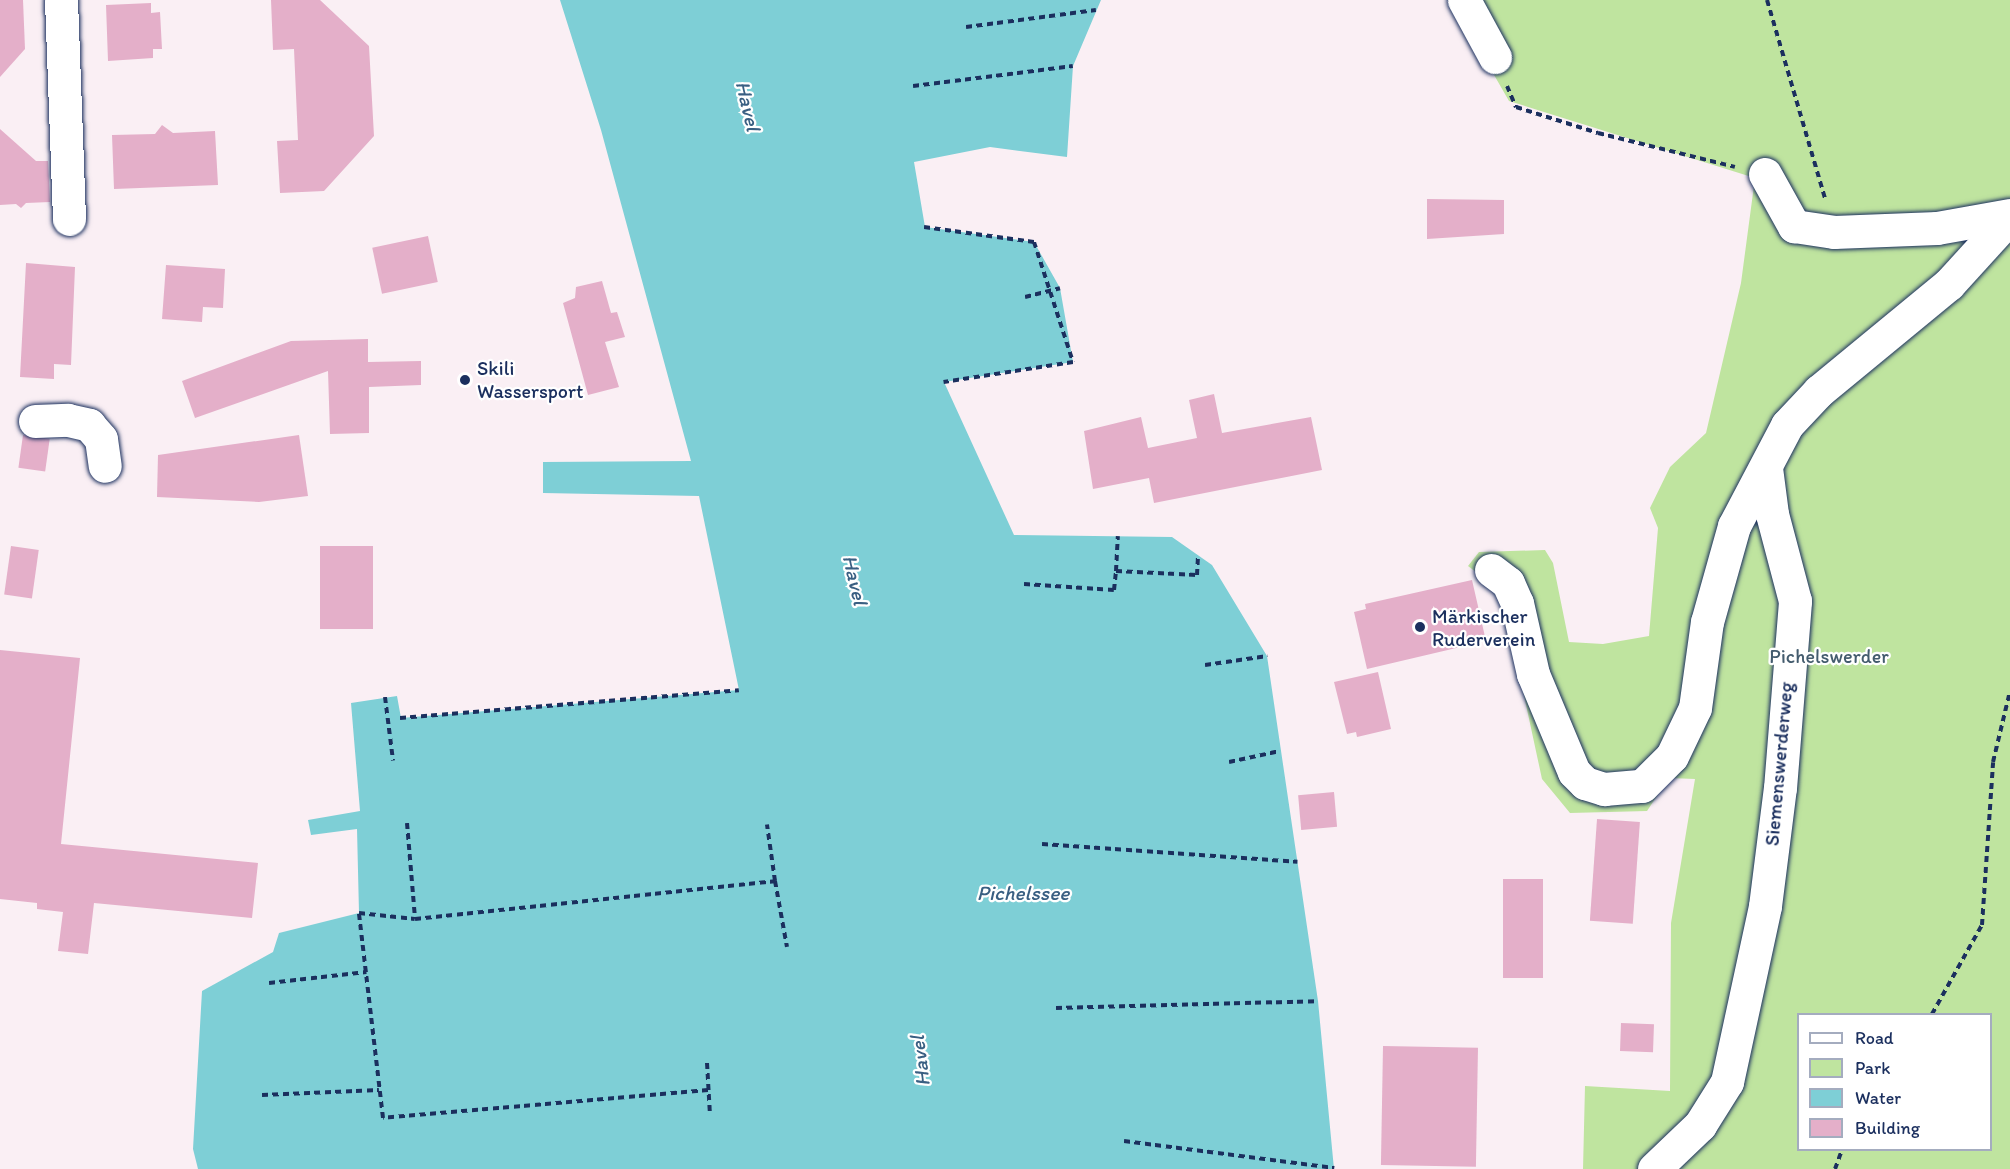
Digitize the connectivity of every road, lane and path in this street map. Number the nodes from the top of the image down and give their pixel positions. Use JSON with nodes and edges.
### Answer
{"nodes":[{"id":1,"x":61,"y":0,"type":"edge"},
{"id":2,"x":1464,"y":0,"type":"edge"},
{"id":3,"x":1767,"y":0,"type":"edge"},
{"id":4,"x":1096,"y":10,"type":"dead end"},
{"id":5,"x":966,"y":27,"type":"dead end"},
{"id":6,"x":1495,"y":57,"type":"joint"},
{"id":7,"x":1073,"y":66,"type":"dead end"},
{"id":8,"x":913,"y":86,"type":"dead end"},
{"id":9,"x":1765,"y":174,"type":"joint"},
{"id":10,"x":2010,"y":216,"type":"edge"},
{"id":11,"x":69,"y":219,"type":"dead end"},
{"id":12,"x":924,"y":227,"type":"dead end"},
{"id":13,"x":1834,"y":232,"type":"junction"},
{"id":14,"x":1060,"y":288,"type":"dead end"},
{"id":15,"x":1025,"y":297,"type":"dead end"},
{"id":16,"x":944,"y":382,"type":"dead end"},
{"id":17,"x":35,"y":421,"type":"dead end"},
{"id":18,"x":105,"y":466,"type":"dead end"},
{"id":19,"x":1766,"y":468,"type":"junction"},
{"id":20,"x":1118,"y":536,"type":"dead end"},
{"id":21,"x":1198,"y":556,"type":"dead end"},
{"id":22,"x":1491,"y":570,"type":"dead end"},
{"id":23,"x":1116,"y":571,"type":"junction"},
{"id":24,"x":1024,"y":584,"type":"dead end"},
{"id":25,"x":1267,"y":656,"type":"dead end"},
{"id":26,"x":1205,"y":665,"type":"dead end"},
{"id":27,"x":739,"y":690,"type":"dead end"},
{"id":28,"x":2010,"y":691,"type":"edge"},
{"id":29,"x":385,"y":697,"type":"dead end"},
{"id":30,"x":400,"y":718,"type":"dead end"},
{"id":31,"x":1280,"y":751,"type":"dead end"},
{"id":32,"x":393,"y":760,"type":"dead end"},
{"id":33,"x":1229,"y":762,"type":"dead end"},
{"id":34,"x":406,"y":823,"type":"dead end"},
{"id":35,"x":767,"y":825,"type":"dead end"},
{"id":36,"x":1042,"y":844,"type":"dead end"},
{"id":37,"x":1297,"y":862,"type":"dead end"},
{"id":38,"x":775,"y":881,"type":"junction"},
{"id":39,"x":415,"y":920,"type":"junction"},
{"id":40,"x":787,"y":947,"type":"dead end"},
{"id":41,"x":366,"y":972,"type":"junction"},
{"id":42,"x":269,"y":983,"type":"dead end"},
{"id":43,"x":1318,"y":1001,"type":"dead end"},
{"id":44,"x":1056,"y":1008,"type":"dead end"},
{"id":45,"x":1933,"y":1013,"type":"edge"},
{"id":46,"x":707,"y":1063,"type":"dead end"},
{"id":47,"x":379,"y":1090,"type":"junction"},
{"id":48,"x":708,"y":1090,"type":"junction"},
{"id":49,"x":262,"y":1095,"type":"dead end"},
{"id":50,"x":710,"y":1115,"type":"dead end"},
{"id":51,"x":1124,"y":1141,"type":"dead end"},
{"id":52,"x":1841,"y":1151,"type":"edge"},
{"id":53,"x":1334,"y":1168,"type":"edge"},
{"id":54,"x":1654,"y":1169,"type":"edge"},
{"id":55,"x":1835,"y":1169,"type":"edge"}],
"edges":[{"from":1,"to":11,"type":"street"},
{"from":2,"to":6,"type":"street"},
{"from":3,"to":13,"type":"path"},
{"from":4,"to":5,"type":"path"},
{"from":6,"to":9,"type":"path"},
{"from":7,"to":8,"type":"path"},
{"from":9,"to":13,"type":"street"},
{"from":10,"to":13,"type":"street"},
{"from":10,"to":19,"type":"street"},
{"from":12,"to":16,"type":"path"},
{"from":14,"to":15,"type":"path"},
{"from":17,"to":18,"type":"street"},
{"from":19,"to":22,"type":"street"},
{"from":19,"to":54,"type":"street","name":"Siemenswerderweg"},
{"from":20,"to":23,"type":"path"},
{"from":21,"to":23,"type":"path"},
{"from":23,"to":24,"type":"path"},
{"from":25,"to":26,"type":"path"},
{"from":27,"to":30,"type":"path"},
{"from":28,"to":45,"type":"path"},
{"from":29,"to":32,"type":"path"},
{"from":31,"to":33,"type":"path"},
{"from":34,"to":39,"type":"path"},
{"from":35,"to":38,"type":"path"},
{"from":36,"to":37,"type":"path"},
{"from":38,"to":39,"type":"path"},
{"from":38,"to":40,"type":"path"},
{"from":39,"to":41,"type":"path"},
{"from":41,"to":42,"type":"path"},
{"from":41,"to":47,"type":"path"},
{"from":43,"to":44,"type":"path"},
{"from":46,"to":48,"type":"path"},
{"from":47,"to":48,"type":"path"},
{"from":47,"to":49,"type":"path"},
{"from":48,"to":50,"type":"path"},
{"from":51,"to":53,"type":"path"},
{"from":52,"to":55,"type":"path"}]}
